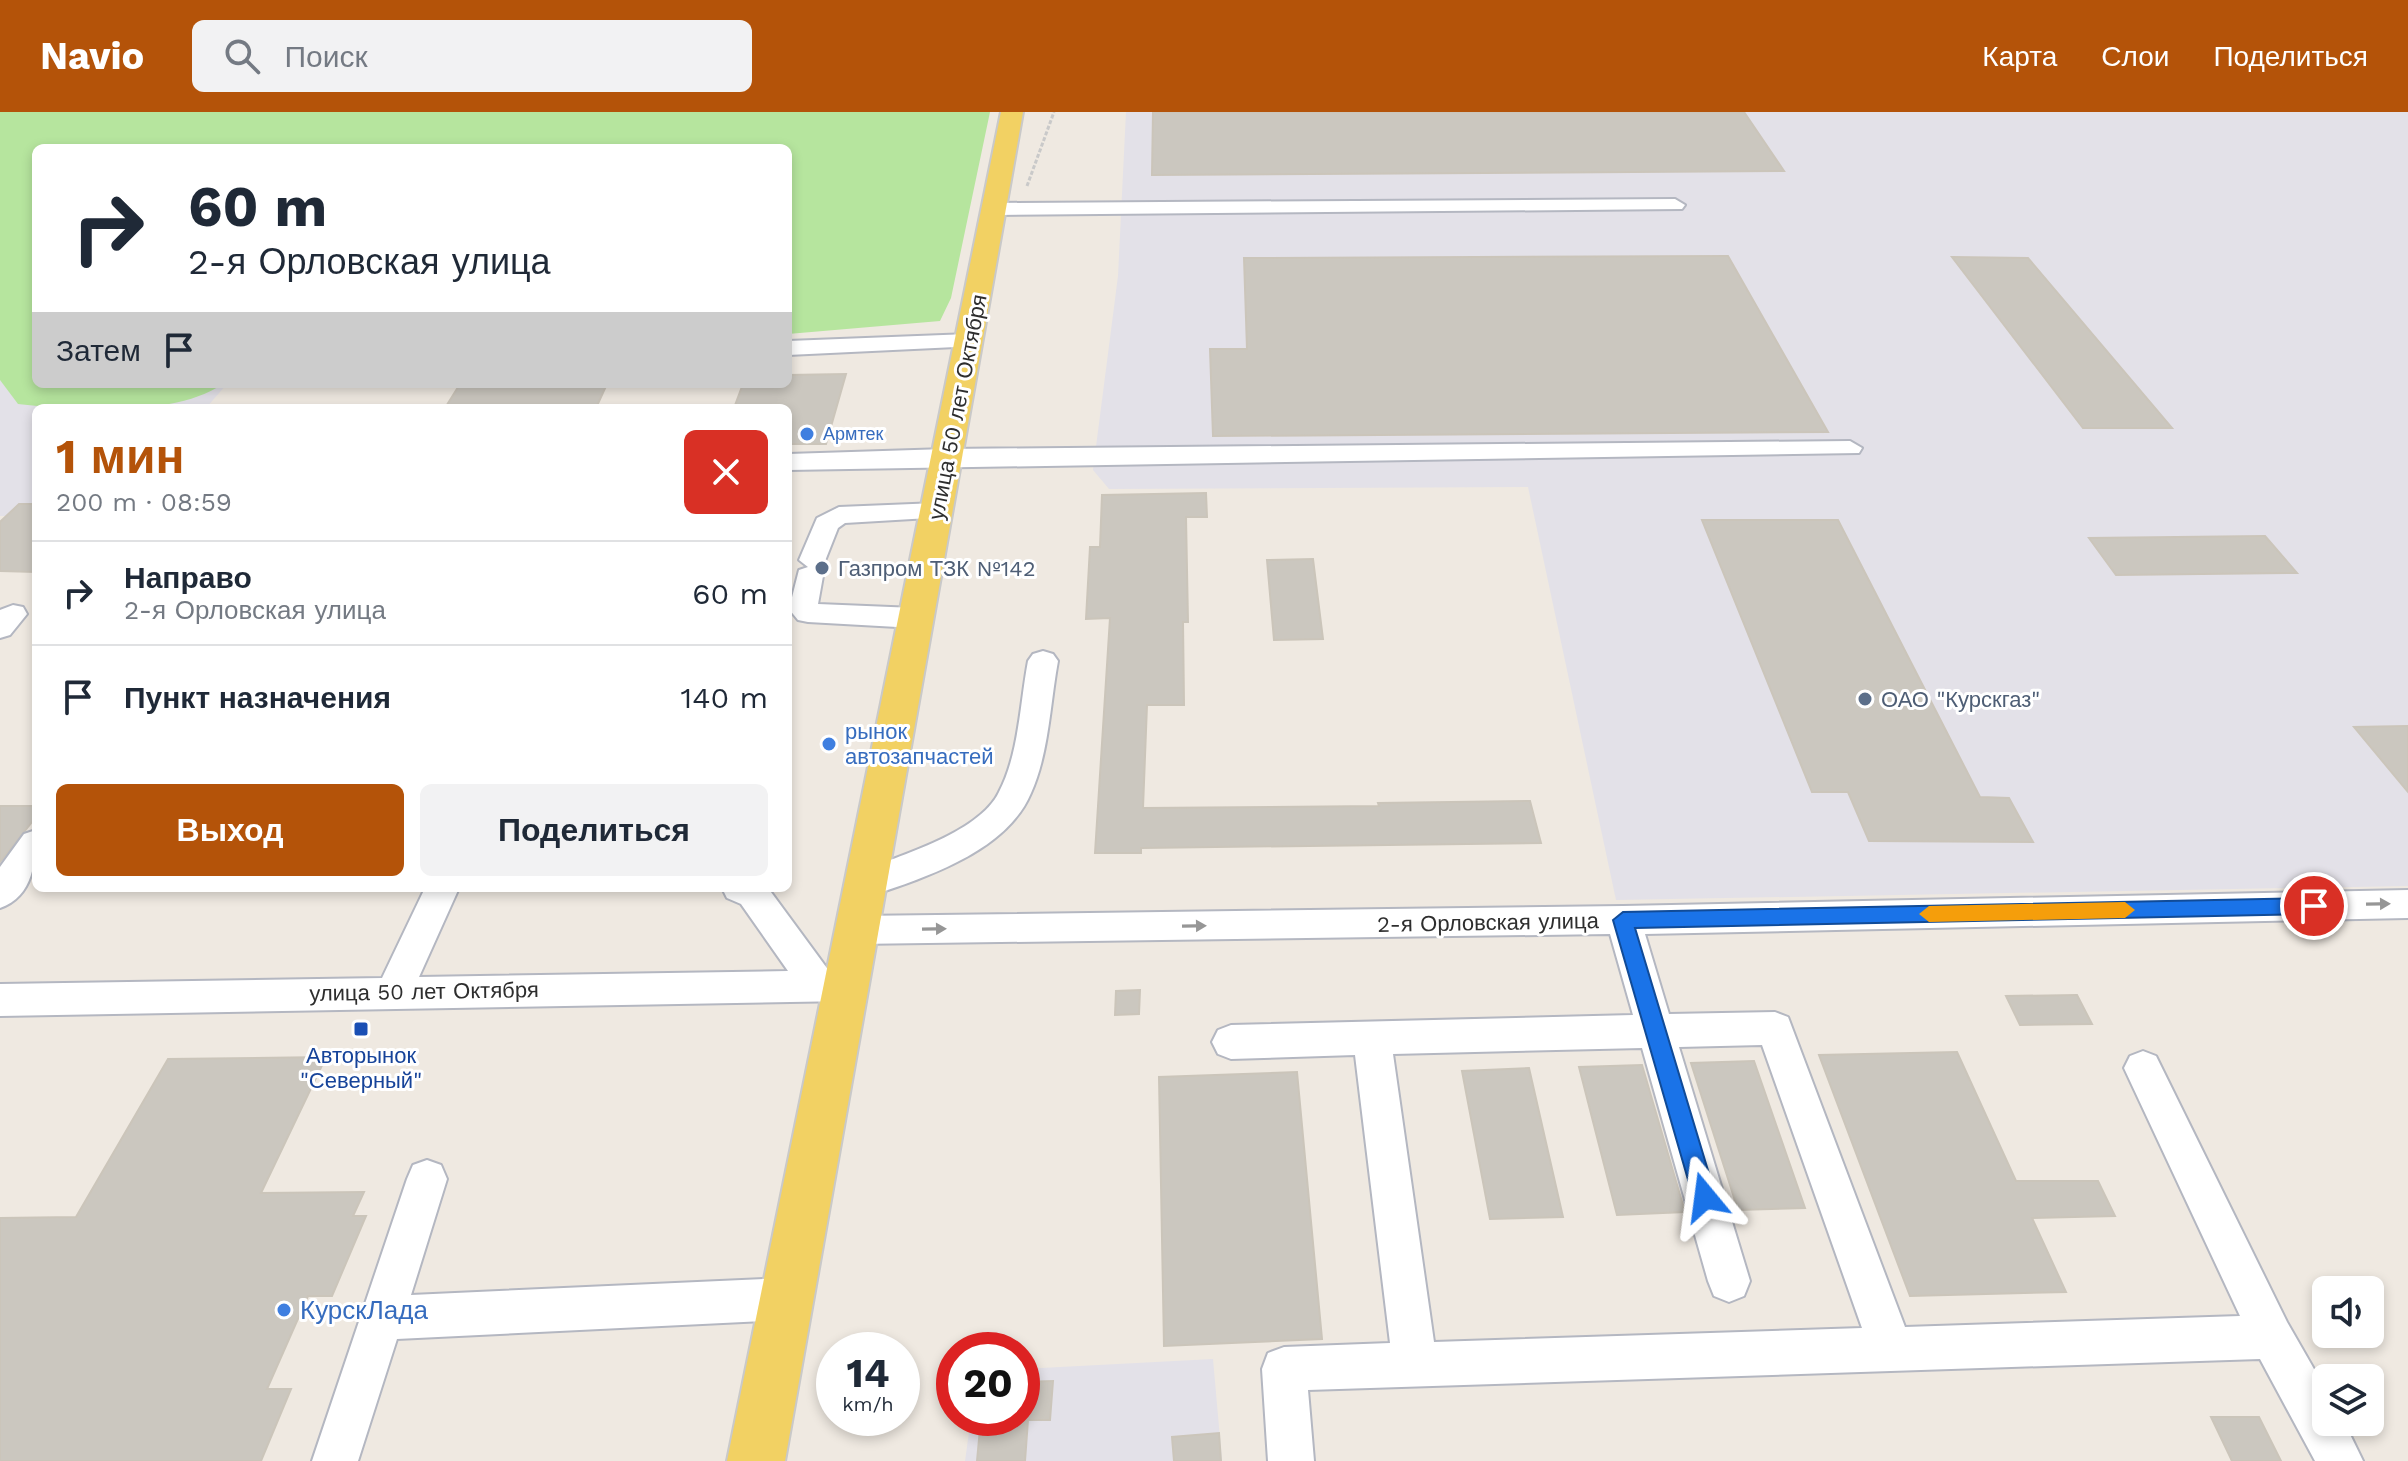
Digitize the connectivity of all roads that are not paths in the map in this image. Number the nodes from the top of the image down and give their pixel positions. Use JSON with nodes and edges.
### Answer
{"nodes":[{"id":1,"x":1012,"y":112,"type":"edge"},
{"id":2,"x":1675,"y":205,"type":"dead end"},
{"id":3,"x":996,"y":209,"type":"junction"},
{"id":4,"x":969,"y":341,"type":"junction"},
{"id":5,"x":792,"y":348,"type":"edge"},
{"id":6,"x":1850,"y":448,"type":"dead end"},
{"id":7,"x":946,"y":457,"type":"junction"},
{"id":8,"x":792,"y":462,"type":"edge"},
{"id":9,"x":937,"y":511,"type":"junction"},
{"id":10,"x":915,"y":618,"type":"junction"},
{"id":11,"x":1043,"y":661,"type":"dead end"},
{"id":12,"x":32,"y":849,"type":"edge"},
{"id":13,"x":12,"y":881,"type":"edge"},
{"id":14,"x":864,"y":884,"type":"junction"},
{"id":15,"x":440,"y":892,"type":"edge"},
{"id":16,"x":748,"y":892,"type":"edge"},
{"id":17,"x":2408,"y":904,"type":"edge"},
{"id":18,"x":1623,"y":920,"type":"junction"},
{"id":19,"x":856,"y":930,"type":"junction"},
{"id":20,"x":834,"y":986,"type":"junction"},
{"id":21,"x":394,"y":992,"type":"junction"},
{"id":22,"x":0,"y":1000,"type":"edge"},
{"id":23,"x":1655,"y":1031,"type":"junction"},
{"id":24,"x":1372,"y":1039,"type":"junction"},
{"id":25,"x":1231,"y":1042,"type":"dead end"},
{"id":26,"x":2143,"y":1068,"type":"dead end"},
{"id":27,"x":427,"y":1179,"type":"dead end"},
{"id":28,"x":1729,"y":1281,"type":"dead end"},
{"id":29,"x":785,"y":1299,"type":"junction"},
{"id":30,"x":382,"y":1318,"type":"junction"},
{"id":31,"x":2272,"y":1337,"type":"junction"},
{"id":32,"x":1892,"y":1350,"type":"junction"},
{"id":33,"x":1415,"y":1365,"type":"junction"},
{"id":34,"x":335,"y":1461,"type":"edge"},
{"id":35,"x":756,"y":1461,"type":"edge"},
{"id":36,"x":1291,"y":1461,"type":"edge"},
{"id":37,"x":2340,"y":1461,"type":"edge"}],
"edges":[{"from":1,"to":3,"type":"main road","name":"улица 50 лет Октября"},
{"from":2,"to":3,"type":"street"},
{"from":3,"to":4,"type":"main road","name":"улица 50 лет Октября"},
{"from":4,"to":5,"type":"street"},
{"from":4,"to":7,"type":"main road","name":"улица 50 лет Октября"},
{"from":6,"to":7,"type":"street"},
{"from":7,"to":8,"type":"street"},
{"from":7,"to":9,"type":"main road","name":"улица 50 лет Октября"},
{"from":9,"to":10,"type":"main road","name":"улица 50 лет Октября"},
{"from":9,"to":10,"type":"street"},
{"from":10,"to":14,"type":"main road","name":"улица 50 лет Октября"},
{"from":11,"to":14,"type":"street"},
{"from":12,"to":13,"type":"street"},
{"from":14,"to":19,"type":"main road","name":"улица 50 лет Октября"},
{"from":15,"to":21,"type":"street"},
{"from":16,"to":20,"type":"street"},
{"from":18,"to":17,"type":"street","name":"2-я Орловская улица","one_way":true},
{"from":19,"to":18,"type":"street","name":"2-я Орловская улица","one_way":true},
{"from":18,"to":23,"type":"street"},
{"from":19,"to":20,"type":"main road","name":"улица 50 лет Октября"},
{"from":20,"to":21,"type":"street","name":"улица 50 лет Октября"},
{"from":20,"to":29,"type":"main road","name":"улица 50 лет Октября"},
{"from":21,"to":22,"type":"street","name":"улица 50 лет Октября"},
{"from":23,"to":24,"type":"street"},
{"from":23,"to":28,"type":"street"},
{"from":23,"to":32,"type":"street"},
{"from":24,"to":25,"type":"street"},
{"from":24,"to":33,"type":"street"},
{"from":26,"to":31,"type":"street"},
{"from":27,"to":30,"type":"street"},
{"from":29,"to":30,"type":"street"},
{"from":29,"to":35,"type":"main road","name":"улица 50 лет Октября"},
{"from":30,"to":34,"type":"street"},
{"from":31,"to":32,"type":"street"},
{"from":31,"to":37,"type":"street"},
{"from":32,"to":33,"type":"street"},
{"from":33,"to":36,"type":"street"}]}
